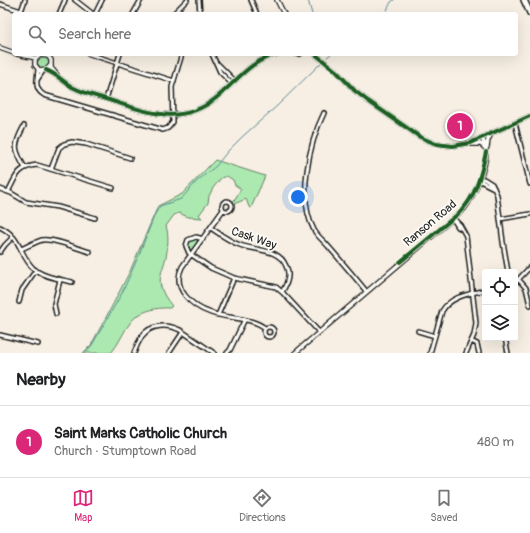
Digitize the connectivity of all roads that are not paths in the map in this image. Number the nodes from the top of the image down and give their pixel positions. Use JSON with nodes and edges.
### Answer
{"nodes":[{"id":1,"x":25,"y":0,"type":"edge"},
{"id":2,"x":65,"y":0,"type":"edge"},
{"id":3,"x":75,"y":0,"type":"edge"},
{"id":4,"x":102,"y":0,"type":"edge"},
{"id":5,"x":141,"y":0,"type":"edge"},
{"id":6,"x":187,"y":0,"type":"edge"},
{"id":7,"x":199,"y":0,"type":"edge"},
{"id":8,"x":250,"y":0,"type":"edge"},
{"id":9,"x":277,"y":0,"type":"edge"},
{"id":10,"x":524,"y":0,"type":"edge"},
{"id":11,"x":0,"y":4,"type":"edge"},
{"id":12,"x":529,"y":11,"type":"edge"},
{"id":13,"x":19,"y":12,"type":"edge"},
{"id":14,"x":21,"y":12,"type":"edge"},
{"id":15,"x":61,"y":12,"type":"edge"},
{"id":16,"x":91,"y":12,"type":"edge"},
{"id":17,"x":95,"y":12,"type":"edge"},
{"id":18,"x":135,"y":12,"type":"edge"},
{"id":19,"x":175,"y":12,"type":"edge"},
{"id":20,"x":200,"y":12,"type":"edge"},
{"id":21,"x":256,"y":12,"type":"edge"},
{"id":22,"x":283,"y":12,"type":"edge"},
{"id":23,"x":0,"y":48,"type":"edge"},
{"id":24,"x":12,"y":52,"type":"edge"},
{"id":25,"x":24,"y":56,"type":"joint"},
{"id":26,"x":40,"y":56,"type":"edge"},
{"id":27,"x":49,"y":56,"type":"edge"},
{"id":28,"x":95,"y":56,"type":"edge"},
{"id":29,"x":119,"y":56,"type":"edge"},
{"id":30,"x":181,"y":56,"type":"edge"},
{"id":31,"x":213,"y":56,"type":"edge"},
{"id":32,"x":272,"y":56,"type":"edge"},
{"id":33,"x":315,"y":56,"type":"edge"},
{"id":34,"x":317,"y":56,"type":"edge"},
{"id":35,"x":36,"y":58,"type":"junction"},
{"id":36,"x":321,"y":59,"type":"junction"},
{"id":37,"x":34,"y":62,"type":"junction"},
{"id":38,"x":117,"y":63,"type":"junction"},
{"id":39,"x":217,"y":63,"type":"junction"},
{"id":40,"x":51,"y":65,"type":"junction"},
{"id":41,"x":38,"y":70,"type":"junction"},
{"id":42,"x":44,"y":71,"type":"junction"},
{"id":43,"x":58,"y":76,"type":"junction"},
{"id":44,"x":37,"y":80,"type":"junction"},
{"id":45,"x":234,"y":80,"type":"junction"},
{"id":46,"x":174,"y":81,"type":"junction"},
{"id":47,"x":230,"y":84,"type":"junction"},
{"id":48,"x":106,"y":99,"type":"junction"},
{"id":49,"x":324,"y":113,"type":"dead end"},
{"id":50,"x":173,"y":115,"type":"junction"},
{"id":51,"x":530,"y":116,"type":"edge"},
{"id":52,"x":515,"y":123,"type":"junction"},
{"id":53,"x":24,"y":126,"type":"dead end"},
{"id":54,"x":494,"y":132,"type":"junction"},
{"id":55,"x":482,"y":138,"type":"junction"},
{"id":56,"x":468,"y":143,"type":"junction"},
{"id":57,"x":486,"y":152,"type":"junction"},
{"id":58,"x":130,"y":158,"type":"dead end"},
{"id":59,"x":25,"y":168,"type":"junction"},
{"id":60,"x":51,"y":169,"type":"junction"},
{"id":61,"x":480,"y":179,"type":"junction"},
{"id":62,"x":530,"y":184,"type":"edge"},
{"id":63,"x":113,"y":188,"type":"dead end"},
{"id":64,"x":0,"y":189,"type":"edge"},
{"id":65,"x":8,"y":192,"type":"junction"},
{"id":66,"x":223,"y":210,"type":"dead end"},
{"id":67,"x":530,"y":214,"type":"edge"},
{"id":68,"x":95,"y":218,"type":"dead end"},
{"id":69,"x":453,"y":218,"type":"junction"},
{"id":70,"x":500,"y":219,"type":"junction"},
{"id":71,"x":0,"y":227,"type":"edge"},
{"id":72,"x":211,"y":228,"type":"junction"},
{"id":73,"x":13,"y":237,"type":"junction"},
{"id":74,"x":203,"y":239,"type":"junction"},
{"id":75,"x":22,"y":249,"type":"junction"},
{"id":76,"x":0,"y":252,"type":"edge"},
{"id":77,"x":90,"y":252,"type":"dead end"},
{"id":78,"x":191,"y":255,"type":"junction"},
{"id":79,"x":530,"y":267,"type":"edge"},
{"id":80,"x":508,"y":269,"type":"edge"},
{"id":81,"x":36,"y":270,"type":"junction"},
{"id":82,"x":234,"y":278,"type":"junction"},
{"id":83,"x":60,"y":280,"type":"junction"},
{"id":84,"x":519,"y":280,"type":"joint"},
{"id":85,"x":72,"y":282,"type":"dead end"},
{"id":86,"x":366,"y":291,"type":"junction"},
{"id":87,"x":482,"y":291,"type":"edge"},
{"id":88,"x":282,"y":292,"type":"junction"},
{"id":89,"x":472,"y":294,"type":"junction"},
{"id":90,"x":19,"y":302,"type":"dead end"},
{"id":91,"x":530,"y":305,"type":"edge"},
{"id":92,"x":56,"y":314,"type":"dead end"},
{"id":93,"x":218,"y":315,"type":"junction"},
{"id":94,"x":244,"y":321,"type":"junction"},
{"id":95,"x":265,"y":328,"type":"dead end"},
{"id":96,"x":418,"y":331,"type":"dead end"},
{"id":97,"x":182,"y":332,"type":"junction"},
{"id":98,"x":319,"y":332,"type":"junction"},
{"id":99,"x":0,"y":335,"type":"edge"},
{"id":100,"x":435,"y":336,"type":"junction"},
{"id":101,"x":471,"y":341,"type":"junction"},
{"id":102,"x":506,"y":341,"type":"edge"},
{"id":103,"x":38,"y":344,"type":"dead end"},
{"id":104,"x":134,"y":353,"type":"edge"},
{"id":105,"x":169,"y":353,"type":"edge"},
{"id":106,"x":214,"y":353,"type":"edge"},
{"id":107,"x":228,"y":353,"type":"edge"},
{"id":108,"x":295,"y":353,"type":"edge"},
{"id":109,"x":430,"y":353,"type":"edge"},
{"id":110,"x":466,"y":353,"type":"edge"},
{"id":111,"x":479,"y":353,"type":"edge"},
{"id":112,"x":508,"y":353,"type":"edge"}],
"edges":[{"from":1,"to":14,"type":"street"},
{"from":2,"to":15,"type":"street"},
{"from":3,"to":16,"type":"street"},
{"from":4,"to":17,"type":"street"},
{"from":5,"to":18,"type":"street"},
{"from":6,"to":19,"type":"street"},
{"from":7,"to":20,"type":"street"},
{"from":8,"to":21,"type":"street"},
{"from":9,"to":22,"type":"street"},
{"from":10,"to":12,"type":"highway"},
{"from":11,"to":13,"type":"street"},
{"from":23,"to":24,"type":"street"},
{"from":25,"to":35,"type":"street"},
{"from":25,"to":37,"type":"street"},
{"from":26,"to":35,"type":"street"},
{"from":27,"to":40,"type":"street"},
{"from":28,"to":38,"type":"street"},
{"from":29,"to":38,"type":"street"},
{"from":30,"to":46,"type":"street"},
{"from":31,"to":39,"type":"street"},
{"from":32,"to":45,"type":"street"},
{"from":33,"to":36,"type":"street"},
{"from":34,"to":36,"type":"street"},
{"from":35,"to":37,"type":"street"},
{"from":36,"to":56,"type":"street"},
{"from":37,"to":41,"type":"street"},
{"from":38,"to":46,"type":"street"},
{"from":38,"to":48,"type":"street"},
{"from":39,"to":45,"type":"street"},
{"from":39,"to":47,"type":"street"},
{"from":40,"to":42,"type":"street"},
{"from":40,"to":43,"type":"street"},
{"from":41,"to":42,"type":"street"},
{"from":41,"to":44,"type":"street"},
{"from":42,"to":43,"type":"street"},
{"from":42,"to":44,"type":"street"},
{"from":43,"to":48,"type":"street"},
{"from":44,"to":50,"type":"street"},
{"from":45,"to":47,"type":"street"},
{"from":46,"to":50,"type":"street"},
{"from":47,"to":50,"type":"street"},
{"from":48,"to":50,"type":"street"},
{"from":49,"to":86,"type":"street"},
{"from":51,"to":52,"type":"street"},
{"from":52,"to":54,"type":"street"},
{"from":52,"to":62,"type":"street"},
{"from":53,"to":59,"type":"street"},
{"from":54,"to":55,"type":"street"},
{"from":54,"to":57,"type":"street"},
{"from":55,"to":56,"type":"street"},
{"from":55,"to":57,"type":"street","name":"Ranson Road"},
{"from":56,"to":57,"type":"street"},
{"from":57,"to":61,"type":"street","name":"Ranson Road"},
{"from":58,"to":60,"type":"street"},
{"from":59,"to":60,"type":"street"},
{"from":59,"to":65,"type":"street"},
{"from":60,"to":63,"type":"street"},
{"from":61,"to":69,"type":"street","name":"Ranson Road"},
{"from":61,"to":70,"type":"street"},
{"from":64,"to":65,"type":"street"},
{"from":65,"to":68,"type":"street"},
{"from":66,"to":72,"type":"street"},
{"from":67,"to":70,"type":"street"},
{"from":69,"to":86,"type":"street","name":"Ranson Road"},
{"from":69,"to":89,"type":"street"},
{"from":70,"to":80,"type":"street"},
{"from":71,"to":73,"type":"street"},
{"from":72,"to":74,"type":"street"},
{"from":72,"to":88,"type":"street","name":"Cask Way"},
{"from":73,"to":75,"type":"street"},
{"from":73,"to":76,"type":"street"},
{"from":74,"to":78,"type":"street"},
{"from":74,"to":78,"type":"street"},
{"from":75,"to":77,"type":"street"},
{"from":75,"to":81,"type":"street"},
{"from":78,"to":82,"type":"street"},
{"from":78,"to":93,"type":"street"},
{"from":79,"to":84,"type":"street"},
{"from":81,"to":83,"type":"street"},
{"from":81,"to":90,"type":"street"},
{"from":82,"to":88,"type":"street"},
{"from":82,"to":93,"type":"street"},
{"from":83,"to":85,"type":"street"},
{"from":83,"to":92,"type":"street"},
{"from":84,"to":91,"type":"street"},
{"from":86,"to":98,"type":"street","name":"Ranson Road"},
{"from":87,"to":89,"type":"street"},
{"from":88,"to":98,"type":"street"},
{"from":89,"to":100,"type":"street"},
{"from":89,"to":101,"type":"street"},
{"from":93,"to":94,"type":"street"},
{"from":94,"to":95,"type":"street"},
{"from":94,"to":107,"type":"street"},
{"from":96,"to":100,"type":"street"},
{"from":97,"to":104,"type":"street"},
{"from":97,"to":105,"type":"street"},
{"from":97,"to":106,"type":"street"},
{"from":98,"to":108,"type":"street","name":"Ranson Road"},
{"from":99,"to":103,"type":"street"},
{"from":100,"to":109,"type":"street"},
{"from":101,"to":110,"type":"street"},
{"from":101,"to":111,"type":"street"},
{"from":102,"to":112,"type":"street"}]}
